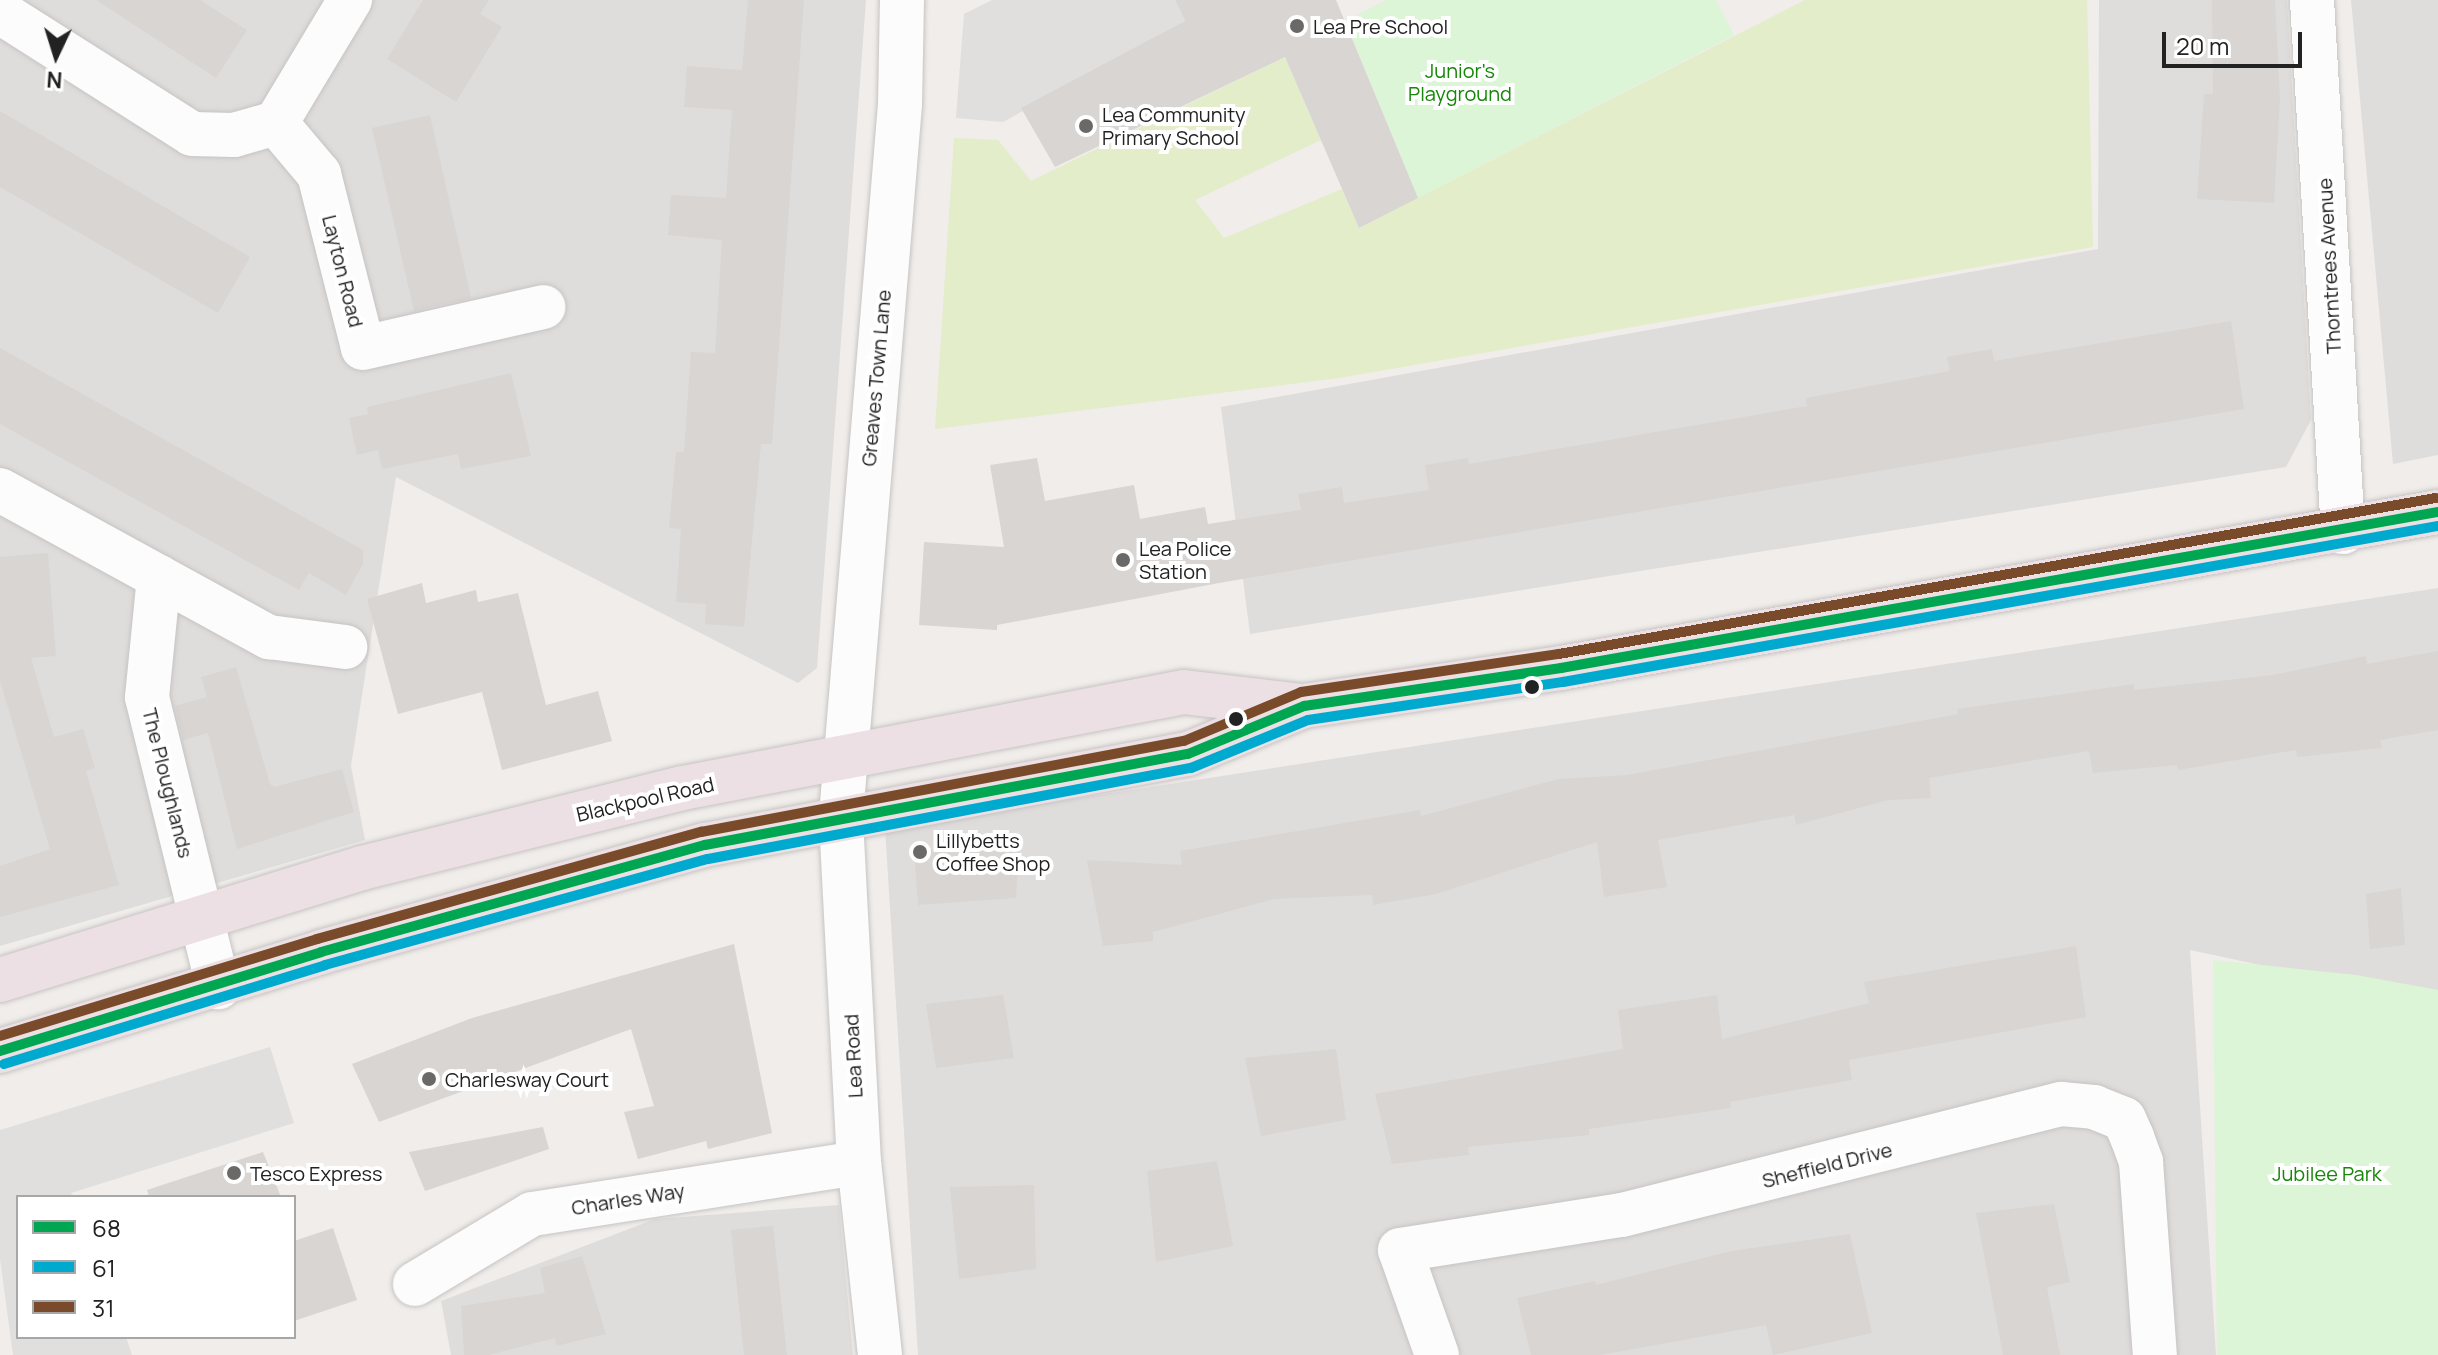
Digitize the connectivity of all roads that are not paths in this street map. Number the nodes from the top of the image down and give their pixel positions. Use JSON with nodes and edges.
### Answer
{"nodes":[{"id":1,"x":350,"y":0,"type":"edge"},
{"id":2,"x":902,"y":0,"type":"edge"},
{"id":3,"x":2312,"y":0,"type":"edge"},
{"id":4,"x":0,"y":12,"type":"edge"},
{"id":5,"x":276,"y":123,"type":"junction"},
{"id":6,"x":543,"y":307,"type":"dead end"},
{"id":7,"x":0,"y":490,"type":"edge"},
{"id":8,"x":2438,"y":512,"type":"edge"},
{"id":9,"x":2343,"y":532,"type":"junction"},
{"id":10,"x":159,"y":577,"type":"junction"},
{"id":11,"x":345,"y":647,"type":"dead end"},
{"id":12,"x":1304,"y":706,"type":"junction"},
{"id":13,"x":844,"y":756,"type":"junction"},
{"id":14,"x":841,"y":816,"type":"junction"},
{"id":15,"x":201,"y":920,"type":"junction"},
{"id":16,"x":0,"y":980,"type":"edge"},
{"id":17,"x":218,"y":987,"type":"junction"},
{"id":18,"x":0,"y":1051,"type":"edge"},
{"id":19,"x":859,"y":1163,"type":"junction"},
{"id":20,"x":415,"y":1284,"type":"dead end"},
{"id":21,"x":880,"y":1355,"type":"edge"},
{"id":22,"x":1437,"y":1355,"type":"edge"},
{"id":23,"x":2155,"y":1355,"type":"edge"}],
"edges":[{"from":1,"to":5,"type":"street"},
{"from":2,"to":13,"type":"street","name":"Greaves Town Lane"},
{"from":3,"to":9,"type":"street","name":"Thorntrees Avenue"},
{"from":4,"to":5,"type":"street"},
{"from":5,"to":6,"type":"street","name":"Layton Road"},
{"from":7,"to":10,"type":"street"},
{"from":8,"to":9,"type":"highway","name":"Blackpool Road"},
{"from":9,"to":12,"type":"highway","name":"Blackpool Road"},
{"from":10,"to":11,"type":"street"},
{"from":10,"to":15,"type":"street","name":"The Ploughlands"},
{"from":12,"to":13,"type":"highway","name":"Blackpool Road"},
{"from":12,"to":14,"type":"highway","name":"Blackpool Road"},
{"from":13,"to":14,"type":"street","name":"Lea Road"},
{"from":13,"to":15,"type":"highway","name":"Blackpool Road"},
{"from":14,"to":17,"type":"highway","name":"Blackpool Road"},
{"from":14,"to":19,"type":"street","name":"Lea Road"},
{"from":15,"to":16,"type":"highway","name":"Blackpool Road"},
{"from":15,"to":17,"type":"street","name":"The Ploughlands"},
{"from":17,"to":18,"type":"highway","name":"Blackpool Road"},
{"from":19,"to":20,"type":"street","name":"Charles Way"},
{"from":19,"to":21,"type":"street","name":"Lea Road"},
{"from":22,"to":23,"type":"street","name":"Sheffield Drive"}]}
